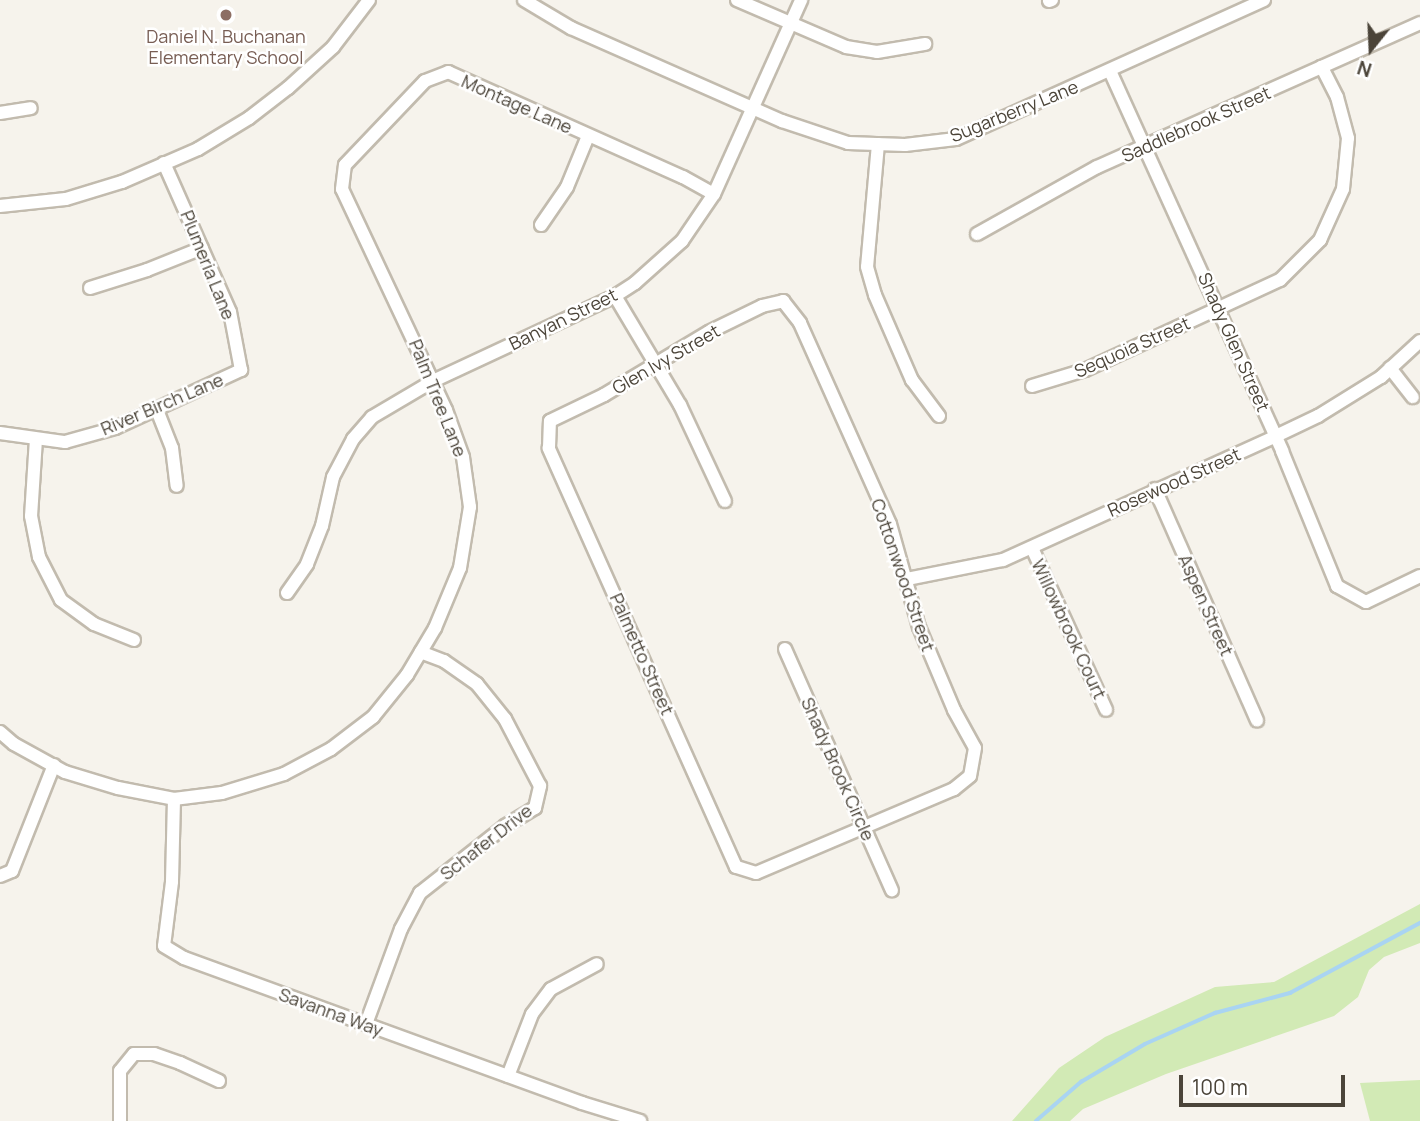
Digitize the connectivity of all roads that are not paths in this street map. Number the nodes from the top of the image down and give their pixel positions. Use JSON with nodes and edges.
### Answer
{"nodes":[{"id":1,"x":369,"y":0,"type":"edge"},
{"id":2,"x":524,"y":0,"type":"edge"},
{"id":3,"x":737,"y":0,"type":"edge"},
{"id":4,"x":801,"y":0,"type":"edge"},
{"id":5,"x":1264,"y":0,"type":"edge"},
{"id":6,"x":1420,"y":23,"type":"edge"},
{"id":7,"x":791,"y":24,"type":"junction"},
{"id":8,"x":925,"y":44,"type":"dead end"},
{"id":9,"x":1322,"y":67,"type":"junction"},
{"id":10,"x":1110,"y":71,"type":"junction"},
{"id":11,"x":753,"y":107,"type":"junction"},
{"id":12,"x":31,"y":108,"type":"dead end"},
{"id":13,"x":0,"y":113,"type":"edge"},
{"id":14,"x":588,"y":136,"type":"junction"},
{"id":15,"x":878,"y":144,"type":"junction"},
{"id":16,"x":1145,"y":148,"type":"junction"},
{"id":17,"x":164,"y":163,"type":"junction"},
{"id":18,"x":345,"y":165,"type":"joint"},
{"id":19,"x":714,"y":194,"type":"junction"},
{"id":20,"x":0,"y":206,"type":"edge"},
{"id":21,"x":541,"y":225,"type":"dead end"},
{"id":22,"x":977,"y":234,"type":"dead end"},
{"id":23,"x":202,"y":248,"type":"junction"},
{"id":24,"x":90,"y":288,"type":"dead end"},
{"id":25,"x":615,"y":296,"type":"junction"},
{"id":26,"x":783,"y":300,"type":"joint"},
{"id":27,"x":1218,"y":308,"type":"junction"},
{"id":28,"x":1420,"y":341,"type":"edge"},
{"id":29,"x":654,"y":362,"type":"junction"},
{"id":30,"x":1391,"y":369,"type":"junction"},
{"id":31,"x":241,"y":370,"type":"joint"},
{"id":32,"x":433,"y":381,"type":"junction"},
{"id":33,"x":1032,"y":386,"type":"dead end"},
{"id":34,"x":1413,"y":397,"type":"dead end"},
{"id":35,"x":157,"y":410,"type":"junction"},
{"id":36,"x":939,"y":416,"type":"dead end"},
{"id":37,"x":550,"y":421,"type":"joint"},
{"id":38,"x":0,"y":433,"type":"edge"},
{"id":39,"x":1276,"y":436,"type":"junction"},
{"id":40,"x":36,"y":439,"type":"junction"},
{"id":41,"x":177,"y":486,"type":"dead end"},
{"id":42,"x":1155,"y":489,"type":"junction"},
{"id":43,"x":725,"y":501,"type":"dead end"},
{"id":44,"x":1032,"y":548,"type":"junction"},
{"id":45,"x":1420,"y":576,"type":"edge"},
{"id":46,"x":907,"y":579,"type":"junction"},
{"id":47,"x":287,"y":593,"type":"dead end"},
{"id":48,"x":135,"y":640,"type":"dead end"},
{"id":49,"x":785,"y":649,"type":"dead end"},
{"id":50,"x":421,"y":652,"type":"junction"},
{"id":51,"x":1106,"y":710,"type":"dead end"},
{"id":52,"x":1257,"y":720,"type":"dead end"},
{"id":53,"x":0,"y":732,"type":"edge"},
{"id":54,"x":54,"y":765,"type":"junction"},
{"id":55,"x":174,"y":799,"type":"junction"},
{"id":56,"x":863,"y":825,"type":"junction"},
{"id":57,"x":0,"y":876,"type":"edge"},
{"id":58,"x":892,"y":890,"type":"dead end"},
{"id":59,"x":597,"y":964,"type":"dead end"},
{"id":60,"x":366,"y":1024,"type":"junction"},
{"id":61,"x":508,"y":1076,"type":"junction"},
{"id":62,"x":219,"y":1081,"type":"dead end"},
{"id":63,"x":120,"y":1121,"type":"edge"},
{"id":64,"x":639,"y":1121,"type":"edge"}],
"edges":[{"from":1,"to":17,"type":"street"},
{"from":2,"to":11,"type":"street","name":"Sugarberry Lane"},
{"from":3,"to":7,"type":"street"},
{"from":4,"to":7,"type":"street","name":"Banyan Street"},
{"from":5,"to":10,"type":"street","name":"Sugarberry Lane"},
{"from":6,"to":9,"type":"street","name":"Saddlebrook Street"},
{"from":7,"to":8,"type":"street"},
{"from":7,"to":11,"type":"street","name":"Banyan Street"},
{"from":9,"to":16,"type":"street","name":"Saddlebrook Street"},
{"from":9,"to":27,"type":"street","name":"Sequoia Street"},
{"from":10,"to":15,"type":"street","name":"Sugarberry Lane"},
{"from":10,"to":16,"type":"street","name":"Shady Glen Street"},
{"from":11,"to":15,"type":"street","name":"Sugarberry Lane"},
{"from":11,"to":19,"type":"street","name":"Banyan Street"},
{"from":12,"to":13,"type":"street"},
{"from":14,"to":18,"type":"street","name":"Montage Lane"},
{"from":14,"to":19,"type":"street","name":"Montage Lane"},
{"from":14,"to":21,"type":"street"},
{"from":15,"to":36,"type":"street"},
{"from":16,"to":22,"type":"street","name":"Saddlebrook Street"},
{"from":16,"to":27,"type":"street","name":"Shady Glen Street"},
{"from":17,"to":20,"type":"street"},
{"from":17,"to":23,"type":"street","name":"Plumeria Lane"},
{"from":18,"to":32,"type":"street","name":"Palm Tree Lane"},
{"from":19,"to":25,"type":"street","name":"Banyan Street"},
{"from":23,"to":24,"type":"street"},
{"from":23,"to":31,"type":"street","name":"Plumeria Lane"},
{"from":25,"to":29,"type":"street"},
{"from":25,"to":32,"type":"street","name":"Banyan Street"},
{"from":26,"to":29,"type":"street","name":"Glen Ivy Street"},
{"from":26,"to":46,"type":"street","name":"Cottonwood Street"},
{"from":27,"to":33,"type":"street","name":"Sequoia Street"},
{"from":27,"to":39,"type":"street","name":"Shady Glen Street"},
{"from":28,"to":30,"type":"street","name":"Rosewood Street"},
{"from":29,"to":37,"type":"street","name":"Glen Ivy Street"},
{"from":29,"to":43,"type":"street"},
{"from":30,"to":34,"type":"street"},
{"from":30,"to":39,"type":"street","name":"Rosewood Street"},
{"from":31,"to":35,"type":"street","name":"River Birch Lane"},
{"from":32,"to":47,"type":"street","name":"Banyan Street"},
{"from":32,"to":50,"type":"street","name":"Palm Tree Lane"},
{"from":35,"to":40,"type":"street","name":"River Birch Lane"},
{"from":35,"to":41,"type":"street"},
{"from":37,"to":56,"type":"street","name":"Palmetto Street"},
{"from":38,"to":40,"type":"street","name":"River Birch Lane"},
{"from":39,"to":42,"type":"street","name":"Rosewood Street"},
{"from":39,"to":45,"type":"street","name":"Shady Glen Street"},
{"from":40,"to":48,"type":"street"},
{"from":42,"to":44,"type":"street","name":"Rosewood Street"},
{"from":42,"to":52,"type":"street","name":"Aspen Street"},
{"from":44,"to":46,"type":"street","name":"Rosewood Street"},
{"from":44,"to":51,"type":"street","name":"Willowbrook Сourt"},
{"from":46,"to":56,"type":"street","name":"Cottonwood Street"},
{"from":49,"to":56,"type":"street","name":"Shady Brook Circle"},
{"from":50,"to":55,"type":"street","name":"Palm Tree Lane"},
{"from":50,"to":60,"type":"street","name":"Schafer Drive"},
{"from":53,"to":54,"type":"street","name":"Palm Tree Lane"},
{"from":54,"to":55,"type":"street","name":"Palm Tree Lane"},
{"from":54,"to":57,"type":"street"},
{"from":55,"to":60,"type":"street","name":"Savanna Way"},
{"from":56,"to":58,"type":"street","name":"Shady Brook Circle"},
{"from":59,"to":61,"type":"street"},
{"from":60,"to":61,"type":"street","name":"Savanna Way"},
{"from":61,"to":64,"type":"street","name":"Savanna Way"},
{"from":62,"to":63,"type":"street"}]}
